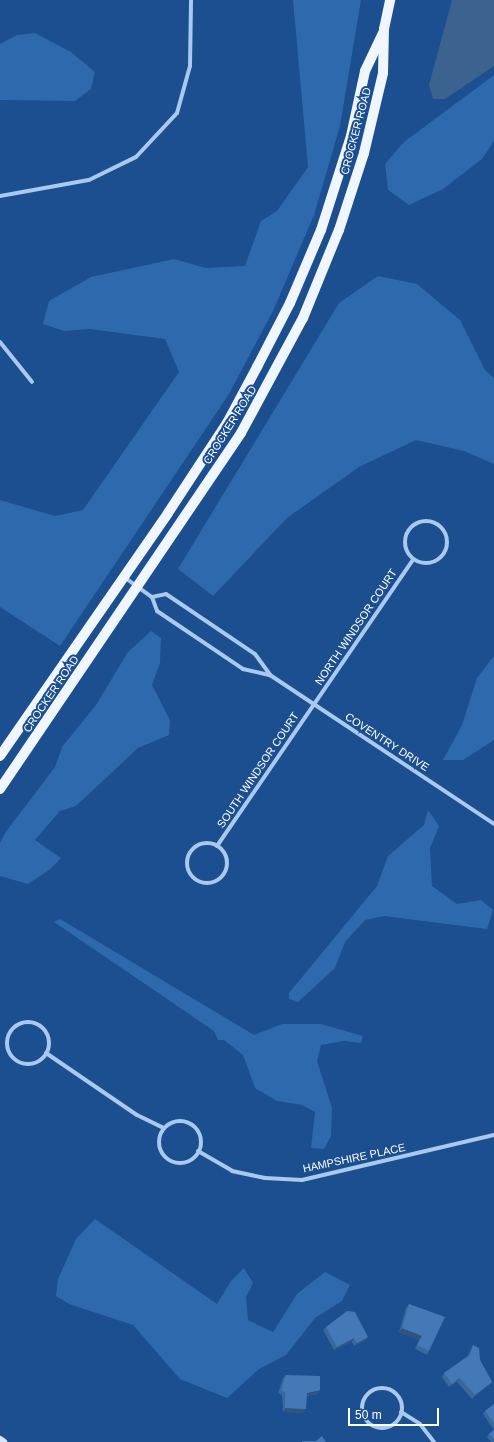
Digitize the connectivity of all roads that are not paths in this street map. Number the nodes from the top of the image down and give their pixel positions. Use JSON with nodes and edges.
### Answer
{"nodes":[{"id":1,"x":191,"y":0,"type":"edge"},
{"id":2,"x":390,"y":0,"type":"edge"},
{"id":3,"x":384,"y":29,"type":"junction"},
{"id":4,"x":0,"y":196,"type":"edge"},
{"id":5,"x":0,"y":342,"type":"edge"},
{"id":6,"x":32,"y":382,"type":"dead end"},
{"id":7,"x":413,"y":560,"type":"junction"},
{"id":8,"x":124,"y":577,"type":"junction"},
{"id":9,"x":138,"y":587,"type":"junction"},
{"id":10,"x":152,"y":597,"type":"junction"},
{"id":11,"x":270,"y":675,"type":"junction"},
{"id":12,"x":314,"y":705,"type":"junction"},
{"id":13,"x":0,"y":756,"type":"edge"},
{"id":14,"x":0,"y":789,"type":"edge"},
{"id":15,"x":494,"y":824,"type":"edge"},
{"id":16,"x":217,"y":846,"type":"junction"},
{"id":17,"x":46,"y":1053,"type":"junction"},
{"id":18,"x":164,"y":1128,"type":"junction"},
{"id":19,"x":494,"y":1135,"type":"edge"},
{"id":20,"x":198,"y":1152,"type":"junction"},
{"id":21,"x":401,"y":1412,"type":"junction"},
{"id":22,"x":0,"y":1440,"type":"edge"},
{"id":23,"x":3,"y":1442,"type":"edge"},
{"id":24,"x":434,"y":1442,"type":"edge"}],
"edges":[{"from":1,"to":4,"type":"street"},
{"from":2,"to":3,"type":"main road","name":"CROCKER ROAD"},
{"from":3,"to":8,"type":"main road","name":"CROCKER ROAD"},
{"from":3,"to":9,"type":"main road","name":"CROCKER ROAD"},
{"from":5,"to":6,"type":"street"},
{"from":7,"to":7,"type":"street"},
{"from":7,"to":12,"type":"street","name":"NORTH WINDSOR COURT"},
{"from":8,"to":9,"type":"street","name":"COVENTRY DRIVE"},
{"from":8,"to":13,"type":"main road","name":"CROCKER ROAD"},
{"from":9,"to":10,"type":"street","name":"COVENTRY DRIVE"},
{"from":9,"to":14,"type":"main road","name":"CROCKER ROAD"},
{"from":10,"to":11,"type":"street","name":"COVENTRY DRIVE"},
{"from":10,"to":11,"type":"street","name":"COVENTRY DRIVE"},
{"from":11,"to":12,"type":"street","name":"COVENTRY DRIVE"},
{"from":12,"to":15,"type":"street","name":"COVENTRY DRIVE"},
{"from":12,"to":16,"type":"street","name":"SOUTH WINDSOR COURT"},
{"from":16,"to":16,"type":"street"},
{"from":17,"to":17,"type":"street"},
{"from":17,"to":18,"type":"street"},
{"from":18,"to":20,"type":"street"},
{"from":18,"to":20,"type":"street"},
{"from":19,"to":20,"type":"street","name":"HAMPSHIRE PLACE"},
{"from":21,"to":21,"type":"street"},
{"from":21,"to":24,"type":"street"},
{"from":22,"to":23,"type":"street"}]}
